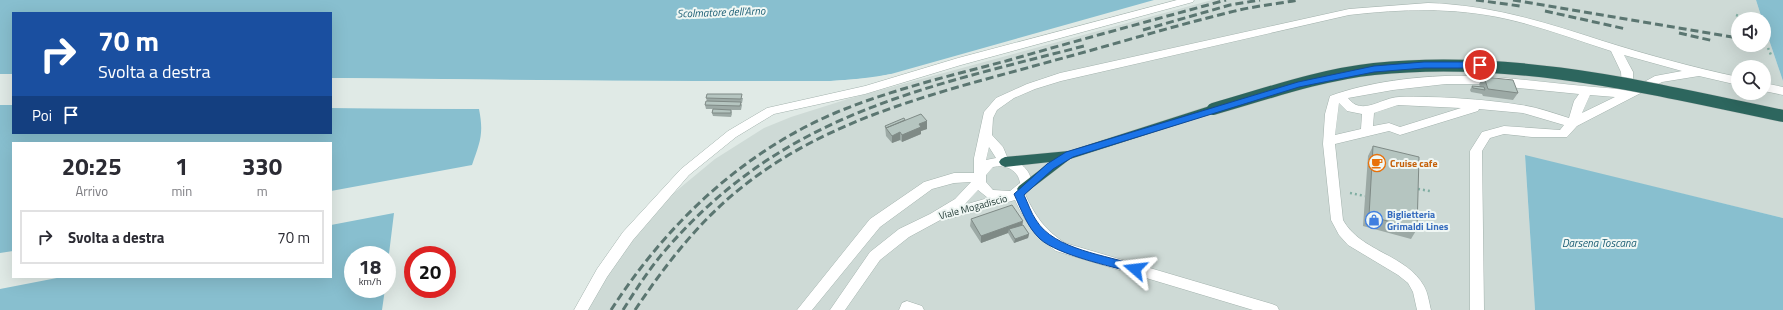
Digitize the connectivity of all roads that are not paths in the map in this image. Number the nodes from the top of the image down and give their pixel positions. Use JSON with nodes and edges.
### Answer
{"nodes":[{"id":1,"x":1189,"y":0,"type":"edge"},
{"id":2,"x":1616,"y":48,"type":"junction"},
{"id":3,"x":1700,"y":73,"type":"junction"},
{"id":4,"x":1731,"y":80,"type":"edge"},
{"id":5,"x":1771,"y":88,"type":"edge"},
{"id":6,"x":1782,"y":90,"type":"edge"},
{"id":7,"x":1586,"y":92,"type":"junction"},
{"id":8,"x":1341,"y":96,"type":"junction"},
{"id":9,"x":1483,"y":105,"type":"junction"},
{"id":10,"x":1368,"y":111,"type":"junction"},
{"id":11,"x":1783,"y":116,"type":"edge"},
{"id":12,"x":1573,"y":122,"type":"junction"},
{"id":13,"x":1367,"y":133,"type":"junction"},
{"id":14,"x":986,"y":136,"type":"junction"},
{"id":15,"x":1329,"y":141,"type":"junction"},
{"id":16,"x":1069,"y":155,"type":"junction"},
{"id":17,"x":1004,"y":162,"type":"junction"},
{"id":18,"x":980,"y":177,"type":"junction"},
{"id":19,"x":1018,"y":193,"type":"junction"},
{"id":20,"x":934,"y":218,"type":"junction"},
{"id":21,"x":581,"y":310,"type":"edge"},
{"id":22,"x":804,"y":310,"type":"edge"},
{"id":23,"x":837,"y":310,"type":"edge"},
{"id":24,"x":906,"y":310,"type":"edge"},
{"id":25,"x":918,"y":310,"type":"edge"},
{"id":26,"x":1272,"y":310,"type":"edge"},
{"id":27,"x":1424,"y":310,"type":"edge"},
{"id":28,"x":1477,"y":310,"type":"edge"}],
"edges":[{"from":1,"to":21,"type":"street"},
{"from":2,"to":3,"type":"street"},
{"from":2,"to":7,"type":"street"},
{"from":2,"to":14,"type":"street"},
{"from":3,"to":4,"type":"street"},
{"from":3,"to":12,"type":"street"},
{"from":5,"to":6,"type":"street"},
{"from":7,"to":8,"type":"street"},
{"from":7,"to":12,"type":"street"},
{"from":8,"to":10,"type":"street"},
{"from":8,"to":15,"type":"street"},
{"from":9,"to":10,"type":"street"},
{"from":9,"to":12,"type":"street"},
{"from":9,"to":13,"type":"street"},
{"from":10,"to":13,"type":"street"},
{"from":11,"to":16,"type":"highway","bridge":true},
{"from":12,"to":28,"type":"street"},
{"from":13,"to":15,"type":"street"},
{"from":14,"to":17,"type":"street"},
{"from":14,"to":18,"type":"street"},
{"from":15,"to":27,"type":"street"},
{"from":16,"to":17,"type":"highway"},
{"from":16,"to":19,"type":"highway"},
{"from":17,"to":18,"type":"street","name":"Viale Mogadiscio"},
{"from":17,"to":19,"type":"street"},
{"from":18,"to":19,"type":"street","name":"Viale Mogadiscio"},
{"from":18,"to":20,"type":"street","name":"Viale Mogadiscio"},
{"from":18,"to":22,"type":"street"},
{"from":19,"to":20,"type":"street","name":"Viale Mogadiscio"},
{"from":19,"to":26,"type":"street"},
{"from":20,"to":23,"type":"street","name":"Viale Mogadiscio"},
{"from":24,"to":25,"type":"street"}]}
